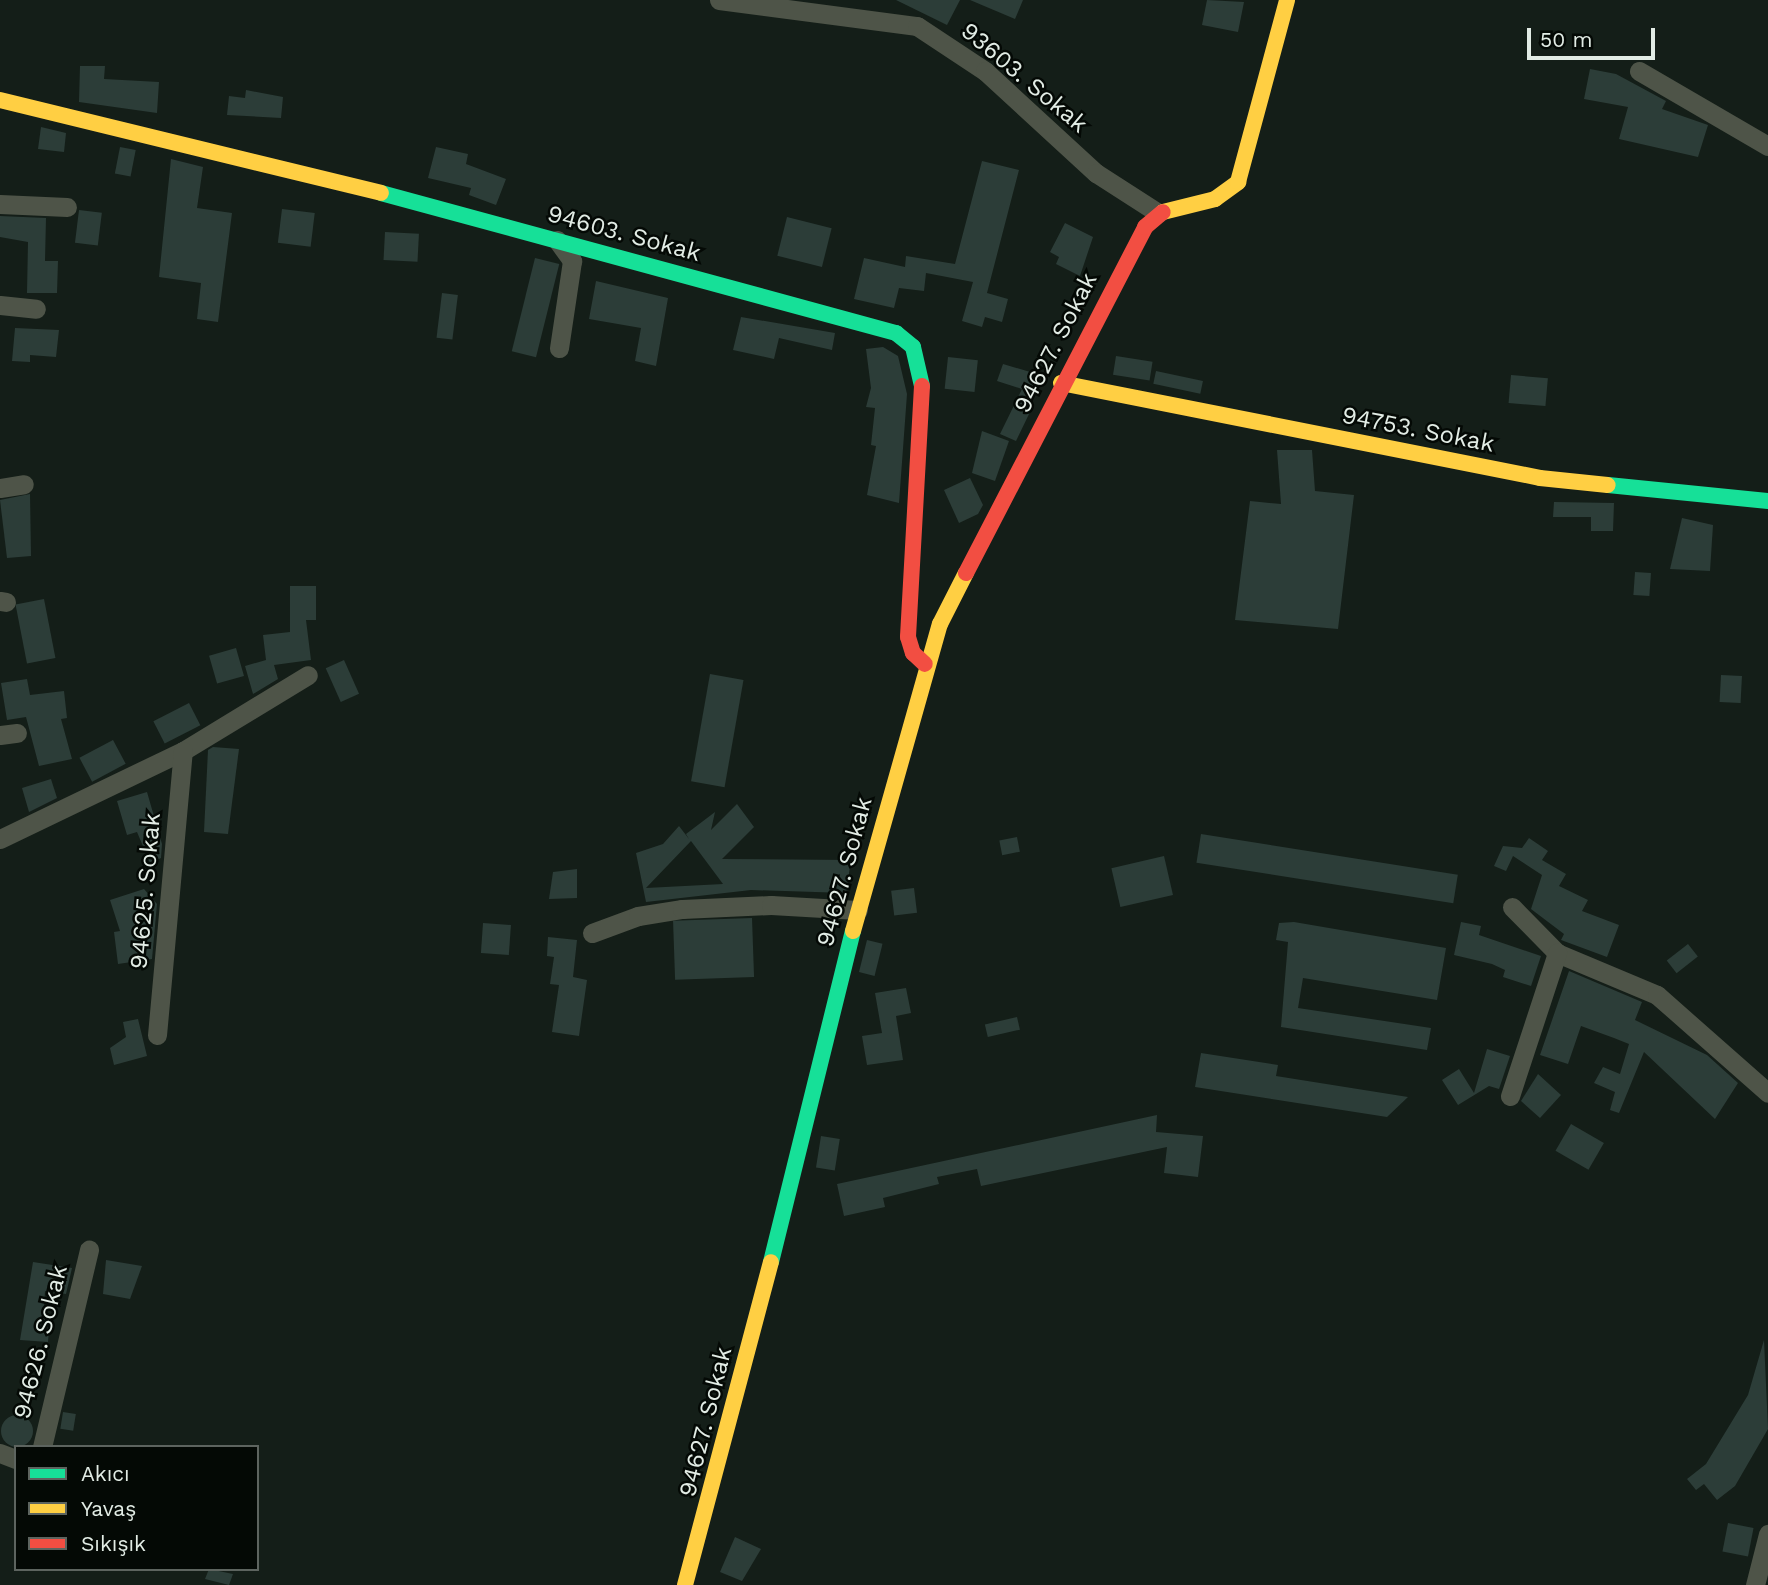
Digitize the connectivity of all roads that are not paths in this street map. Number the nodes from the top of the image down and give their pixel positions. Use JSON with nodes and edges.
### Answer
{"nodes":[{"id":1,"x":719,"y":0,"type":"edge"},
{"id":2,"x":1287,"y":0,"type":"edge"},
{"id":3,"x":1639,"y":71,"type":"dead end"},
{"id":4,"x":0,"y":100,"type":"edge"},
{"id":5,"x":1768,"y":146,"type":"edge"},
{"id":6,"x":0,"y":204,"type":"edge"},
{"id":7,"x":67,"y":207,"type":"dead end"},
{"id":8,"x":1158,"y":213,"type":"junction"},
{"id":9,"x":557,"y":240,"type":"junction"},
{"id":10,"x":0,"y":305,"type":"edge"},
{"id":11,"x":36,"y":309,"type":"dead end"},
{"id":12,"x":559,"y":348,"type":"dead end"},
{"id":13,"x":1062,"y":383,"type":"junction"},
{"id":14,"x":24,"y":484,"type":"dead end"},
{"id":15,"x":0,"y":488,"type":"edge"},
{"id":16,"x":1768,"y":501,"type":"edge"},
{"id":17,"x":925,"y":664,"type":"junction"},
{"id":18,"x":308,"y":675,"type":"dead end"},
{"id":19,"x":183,"y":751,"type":"junction"},
{"id":20,"x":0,"y":839,"type":"edge"},
{"id":21,"x":1512,"y":906,"type":"dead end"},
{"id":22,"x":858,"y":910,"type":"junction"},
{"id":23,"x":592,"y":933,"type":"dead end"},
{"id":24,"x":1557,"y":953,"type":"junction"},
{"id":25,"x":157,"y":1035,"type":"dead end"},
{"id":26,"x":1768,"y":1093,"type":"edge"},
{"id":27,"x":1510,"y":1096,"type":"dead end"},
{"id":28,"x":89,"y":1250,"type":"dead end"},
{"id":29,"x":42,"y":1445,"type":"edge"},
{"id":30,"x":1768,"y":1534,"type":"edge"},
{"id":31,"x":685,"y":1585,"type":"edge"},
{"id":32,"x":1755,"y":1585,"type":"edge"}],
"edges":[{"from":1,"to":8,"type":"street","name":"93603. Sokak"},
{"from":2,"to":8,"type":"street"},
{"from":3,"to":5,"type":"street"},
{"from":4,"to":9,"type":"street","name":"94603. Sokak"},
{"from":6,"to":7,"type":"street"},
{"from":8,"to":13,"type":"street","name":"94627. Sokak"},
{"from":9,"to":12,"type":"street"},
{"from":9,"to":17,"type":"street","name":"94603. Sokak"},
{"from":10,"to":11,"type":"street"},
{"from":13,"to":16,"type":"street","name":"94753. Sokak"},
{"from":13,"to":17,"type":"street","name":"94627. Sokak"},
{"from":14,"to":15,"type":"street"},
{"from":17,"to":22,"type":"street","name":"94627. Sokak"},
{"from":18,"to":19,"type":"street","name":"94625. Sokak"},
{"from":19,"to":20,"type":"street","name":"94625. Sokak"},
{"from":19,"to":25,"type":"street","name":"94625. Sokak"},
{"from":21,"to":24,"type":"street"},
{"from":22,"to":23,"type":"street"},
{"from":22,"to":31,"type":"street","name":"94627. Sokak"},
{"from":24,"to":26,"type":"street"},
{"from":24,"to":27,"type":"street"},
{"from":28,"to":29,"type":"street","name":"94626. Sokak"},
{"from":30,"to":32,"type":"street"}]}
